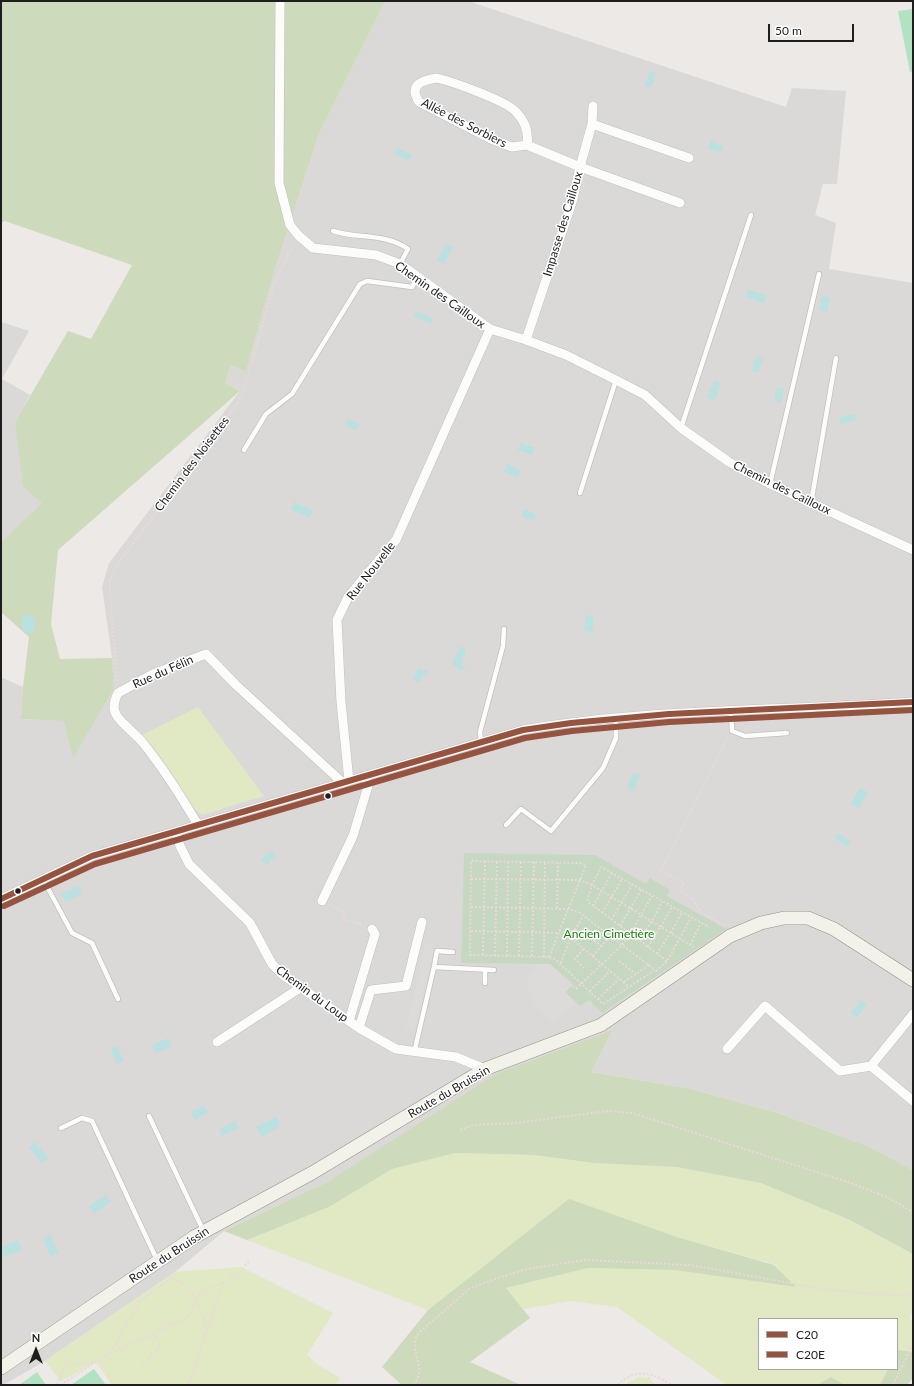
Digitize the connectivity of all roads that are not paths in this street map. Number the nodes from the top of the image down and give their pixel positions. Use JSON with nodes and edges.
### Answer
{"nodes":[{"id":1,"x":280,"y":1,"type":"edge"},
{"id":2,"x":593,"y":106,"type":"dead end"},
{"id":3,"x":592,"y":124,"type":"junction"},
{"id":4,"x":527,"y":145,"type":"junction"},
{"id":5,"x":689,"y":158,"type":"dead end"},
{"id":6,"x":580,"y":167,"type":"junction"},
{"id":7,"x":680,"y":203,"type":"dead end"},
{"id":8,"x":751,"y":215,"type":"dead end"},
{"id":9,"x":333,"y":231,"type":"dead end"},
{"id":10,"x":400,"y":264,"type":"junction"},
{"id":11,"x":819,"y":274,"type":"dead end"},
{"id":12,"x":418,"y":277,"type":"junction"},
{"id":13,"x":490,"y":330,"type":"junction"},
{"id":14,"x":526,"y":340,"type":"junction"},
{"id":15,"x":836,"y":358,"type":"dead end"},
{"id":16,"x":616,"y":380,"type":"junction"},
{"id":17,"x":681,"y":428,"type":"junction"},
{"id":18,"x":244,"y":450,"type":"dead end"},
{"id":19,"x":770,"y":484,"type":"junction"},
{"id":20,"x":580,"y":493,"type":"dead end"},
{"id":21,"x":811,"y":503,"type":"junction"},
{"id":22,"x":913,"y":550,"type":"edge"},
{"id":23,"x":504,"y":629,"type":"dead end"},
{"id":24,"x":913,"y":702,"type":"edge"},
{"id":25,"x":731,"y":711,"type":"junction"},
{"id":26,"x":616,"y":717,"type":"junction"},
{"id":27,"x":787,"y":733,"type":"dead end"},
{"id":28,"x":482,"y":742,"type":"junction"},
{"id":29,"x":365,"y":776,"type":"junction"},
{"id":30,"x":346,"y":782,"type":"junction"},
{"id":31,"x":198,"y":825,"type":"junction"},
{"id":32,"x":506,"y":825,"type":"dead end"},
{"id":33,"x":176,"y":832,"type":"junction"},
{"id":34,"x":43,"y":879,"type":"junction"},
{"id":35,"x":1,"y":899,"type":"edge"},
{"id":36,"x":322,"y":901,"type":"road end"},
{"id":37,"x":422,"y":922,"type":"dead end"},
{"id":38,"x":372,"y":928,"type":"road end"},
{"id":39,"x":453,"y":952,"type":"dead end"},
{"id":40,"x":434,"y":967,"type":"junction"},
{"id":41,"x":485,"y":970,"type":"junction"},
{"id":42,"x":494,"y":970,"type":"dead end"},
{"id":43,"x":913,"y":980,"type":"edge"},
{"id":44,"x":485,"y":983,"type":"dead end"},
{"id":45,"x":300,"y":988,"type":"junction"},
{"id":46,"x":118,"y":999,"type":"dead end"},
{"id":47,"x":913,"y":1014,"type":"edge"},
{"id":48,"x":349,"y":1021,"type":"junction"},
{"id":49,"x":359,"y":1028,"type":"junction"},
{"id":50,"x":217,"y":1042,"type":"dead end"},
{"id":51,"x":727,"y":1049,"type":"dead end"},
{"id":52,"x":414,"y":1053,"type":"junction"},
{"id":53,"x":871,"y":1066,"type":"junction"},
{"id":54,"x":485,"y":1069,"type":"junction"},
{"id":55,"x":913,"y":1101,"type":"edge"},
{"id":56,"x":149,"y":1116,"type":"dead end"},
{"id":57,"x":61,"y":1128,"type":"dead end"},
{"id":58,"x":204,"y":1231,"type":"junction"},
{"id":59,"x":162,"y":1258,"type":"junction"},
{"id":60,"x":1,"y":1368,"type":"edge"}],
"edges":[{"from":1,"to":10,"type":"street","name":"Chemin des Cailloux"},
{"from":2,"to":3,"type":"street","name":"Impasse des Cailloux"},
{"from":3,"to":5,"type":"street"},
{"from":3,"to":6,"type":"street","name":"Impasse des Cailloux"},
{"from":4,"to":4,"type":"street","name":"Allée des Sorbiers"},
{"from":4,"to":6,"type":"street","name":"Allée des Sorbiers"},
{"from":6,"to":7,"type":"street","name":"Allée des Sorbiers"},
{"from":6,"to":14,"type":"street","name":"Impasse des Cailloux"},
{"from":8,"to":17,"type":"lane"},
{"from":9,"to":10,"type":"lane"},
{"from":10,"to":12,"type":"street","name":"Chemin des Cailloux"},
{"from":11,"to":19,"type":"lane"},
{"from":12,"to":13,"type":"street","name":"Chemin des Cailloux"},
{"from":12,"to":18,"type":"lane"},
{"from":13,"to":14,"type":"street","name":"Chemin des Cailloux"},
{"from":13,"to":30,"type":"street","name":"Rue Nouvelle"},
{"from":14,"to":16,"type":"street","name":"Chemin des Cailloux"},
{"from":15,"to":21,"type":"lane"},
{"from":16,"to":17,"type":"street","name":"Chemin des Cailloux"},
{"from":16,"to":20,"type":"lane"},
{"from":17,"to":19,"type":"street","name":"Chemin des Cailloux"},
{"from":19,"to":21,"type":"street","name":"Chemin des Cailloux"},
{"from":21,"to":22,"type":"street","name":"Chemin des Cailloux"},
{"from":23,"to":28,"type":"lane"},
{"from":24,"to":25,"type":"street"},
{"from":25,"to":26,"type":"street"},
{"from":25,"to":27,"type":"lane"},
{"from":26,"to":28,"type":"street"},
{"from":26,"to":32,"type":"lane"},
{"from":28,"to":29,"type":"street"},
{"from":29,"to":30,"type":"street"},
{"from":29,"to":36,"type":"street"},
{"from":30,"to":31,"type":"street"},
{"from":30,"to":31,"type":"street","name":"Rue du Félin"},
{"from":31,"to":33,"type":"street"},
{"from":33,"to":34,"type":"street"},
{"from":33,"to":45,"type":"street","name":"Chemin du Loup"},
{"from":34,"to":35,"type":"street"},
{"from":34,"to":46,"type":"lane"},
{"from":37,"to":49,"type":"street"},
{"from":38,"to":48,"type":"street"},
{"from":39,"to":40,"type":"lane"},
{"from":40,"to":41,"type":"lane"},
{"from":40,"to":52,"type":"lane"},
{"from":41,"to":42,"type":"lane"},
{"from":41,"to":44,"type":"lane"},
{"from":43,"to":54,"type":"street","name":"Route du Bruissin"},
{"from":45,"to":48,"type":"street","name":"Chemin du Loup"},
{"from":45,"to":50,"type":"street"},
{"from":47,"to":53,"type":"street"},
{"from":48,"to":49,"type":"street","name":"Chemin du Loup"},
{"from":49,"to":52,"type":"street","name":"Chemin du Loup"},
{"from":51,"to":53,"type":"street"},
{"from":52,"to":54,"type":"street","name":"Chemin du Loup"},
{"from":53,"to":55,"type":"street"},
{"from":54,"to":58,"type":"street","name":"Route du Bruissin"},
{"from":56,"to":58,"type":"lane"},
{"from":57,"to":59,"type":"lane"},
{"from":58,"to":59,"type":"street","name":"Route du Bruissin"},
{"from":59,"to":60,"type":"street","name":"Route du Bruissin"}]}
